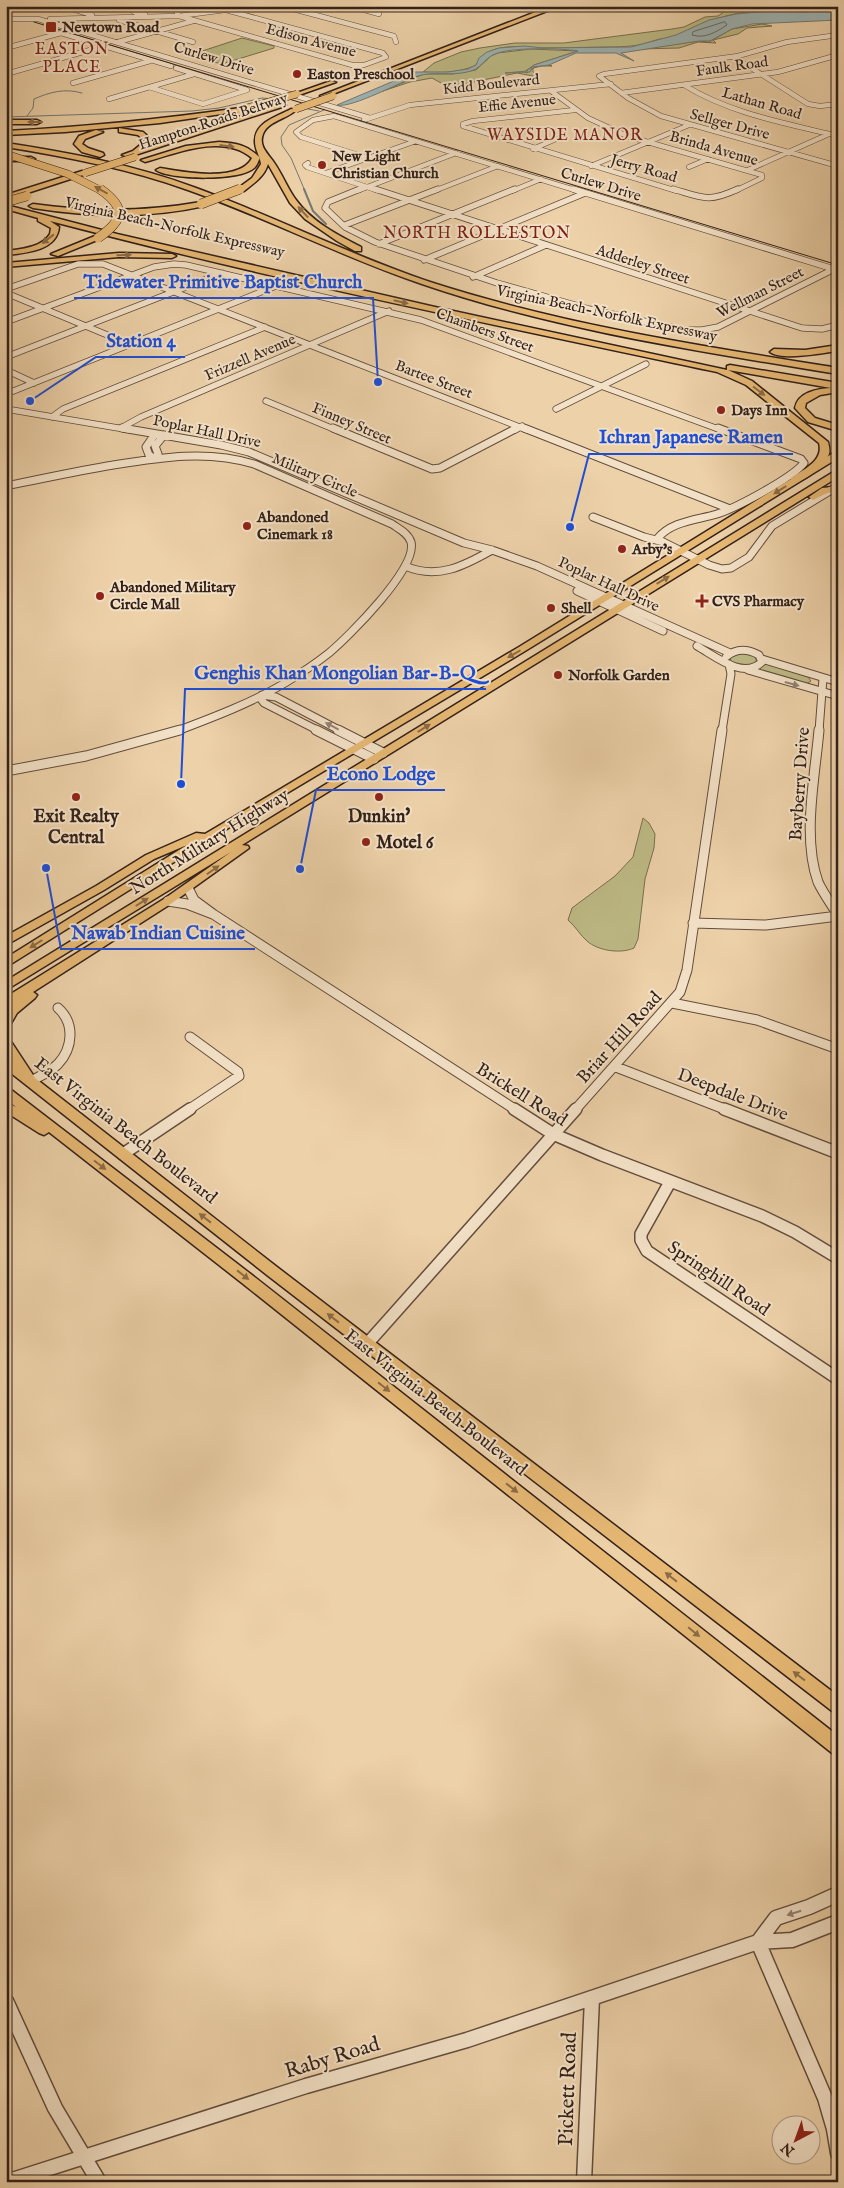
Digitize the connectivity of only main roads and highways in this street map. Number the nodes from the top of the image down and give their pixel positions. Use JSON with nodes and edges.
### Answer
{"nodes":[{"id":1,"x":539,"y":6,"type":"edge"},
{"id":2,"x":551,"y":6,"type":"edge"},
{"id":3,"x":557,"y":6,"type":"edge"},
{"id":4,"x":566,"y":6,"type":"edge"},
{"id":5,"x":506,"y":26,"type":"junction"},
{"id":6,"x":465,"y":37,"type":"junction"},
{"id":7,"x":362,"y":72,"type":"dead end"},
{"id":8,"x":344,"y":78,"type":"dead end"},
{"id":9,"x":321,"y":94,"type":"junction"},
{"id":10,"x":291,"y":108,"type":"junction"},
{"id":11,"x":240,"y":110,"type":"junction"},
{"id":12,"x":6,"y":122,"type":"edge"},
{"id":13,"x":41,"y":122,"type":"dead end"},
{"id":14,"x":61,"y":122,"type":"dead end"},
{"id":15,"x":6,"y":133,"type":"edge"},
{"id":16,"x":6,"y":140,"type":"edge"},
{"id":17,"x":6,"y":145,"type":"edge"},
{"id":18,"x":263,"y":153,"type":"junction"},
{"id":19,"x":6,"y":154,"type":"edge"},
{"id":20,"x":6,"y":159,"type":"edge"},
{"id":21,"x":121,"y":159,"type":"junction"},
{"id":22,"x":141,"y":160,"type":"junction"},
{"id":23,"x":6,"y":192,"type":"edge"},
{"id":24,"x":21,"y":193,"type":"junction"},
{"id":25,"x":7,"y":203,"type":"edge"},
{"id":26,"x":17,"y":203,"type":"junction"},
{"id":27,"x":233,"y":206,"type":"junction"},
{"id":28,"x":358,"y":248,"type":"junction"},
{"id":29,"x":6,"y":253,"type":"edge"},
{"id":30,"x":6,"y":263,"type":"edge"},
{"id":31,"x":260,"y":269,"type":"junction"},
{"id":32,"x":596,"y":344,"type":"junction"},
{"id":33,"x":710,"y":344,"type":"junction"},
{"id":34,"x":838,"y":348,"type":"edge"},
{"id":35,"x":838,"y":366,"type":"edge"},
{"id":36,"x":838,"y":371,"type":"edge"},
{"id":37,"x":838,"y":379,"type":"edge"},
{"id":38,"x":838,"y":386,"type":"edge"},
{"id":39,"x":838,"y":390,"type":"edge"},
{"id":40,"x":838,"y":428,"type":"edge"},
{"id":41,"x":838,"y":454,"type":"edge"},
{"id":42,"x":838,"y":473,"type":"edge"},
{"id":43,"x":795,"y":480,"type":"junction"},
{"id":44,"x":836,"y":489,"type":"edge"},
{"id":45,"x":781,"y":509,"type":"junction"},
{"id":46,"x":280,"y":817,"type":"junction"},
{"id":47,"x":226,"y":825,"type":"junction"},
{"id":48,"x":119,"y":933,"type":"junction"},
{"id":49,"x":6,"y":941,"type":"edge"},
{"id":50,"x":6,"y":963,"type":"edge"},
{"id":51,"x":6,"y":986,"type":"edge"},
{"id":52,"x":6,"y":1002,"type":"edge"},
{"id":53,"x":6,"y":1022,"type":"edge"},
{"id":54,"x":6,"y":1043,"type":"edge"},
{"id":55,"x":6,"y":1062,"type":"edge"},
{"id":56,"x":31,"y":1081,"type":"junction"},
{"id":57,"x":6,"y":1092,"type":"edge"},
{"id":58,"x":6,"y":1106,"type":"edge"},
{"id":59,"x":73,"y":1145,"type":"junction"},
{"id":60,"x":838,"y":1706,"type":"edge"},
{"id":61,"x":838,"y":1747,"type":"edge"}],
"edges":[{"from":1,"to":6,"type":"highway"},
{"from":2,"to":5,"type":"highway"},
{"from":3,"to":5,"type":"highway"},
{"from":4,"to":10,"type":"highway","name":"Hampton Roads Beltway","bridge":true},
{"from":5,"to":9,"type":"highway"},
{"from":6,"to":7,"type":"highway"},
{"from":6,"to":9,"type":"highway"},
{"from":8,"to":11,"type":"highway","bridge":true},
{"from":9,"to":10,"type":"highway","bridge":true},
{"from":10,"to":18,"type":"highway"},
{"from":10,"to":21,"type":"highway","name":"Hampton Roads Beltway"},
{"from":10,"to":22,"type":"highway","name":"Hampton Roads Beltway"},
{"from":11,"to":14,"type":"highway"},
{"from":11,"to":15,"type":"highway"},
{"from":13,"to":12,"type":"highway","one_way":true},
{"from":16,"to":21,"type":"highway"},
{"from":17,"to":27,"type":"highway","name":"Virginia Beach-Norfolk Expressway"},
{"from":18,"to":26,"type":"highway","bridge":true},
{"from":28,"to":18,"type":"highway","one_way":true},
{"from":30,"to":19,"type":"highway","one_way":true,"bridge":true},
{"from":20,"to":27,"type":"highway"},
{"from":21,"to":21,"type":"highway"},
{"from":21,"to":22,"type":"highway"},
{"from":21,"to":24,"type":"highway","name":"Hampton Roads Beltway"},
{"from":21,"to":24,"type":"highway","name":"Hampton Roads Beltway"},
{"from":22,"to":22,"type":"highway","one_way":true},
{"from":22,"to":24,"type":"highway","bridge":true},
{"from":22,"to":28,"type":"highway"},
{"from":23,"to":24,"type":"highway","name":"Hampton Roads Beltway"},
{"from":24,"to":25,"type":"highway","name":"Hampton Roads Beltway","bridge":true},
{"from":25,"to":26,"type":"highway","name":"Virginia Beach-Norfolk Expressway"},
{"from":25,"to":29,"type":"highway","one_way":true},
{"from":25,"to":31,"type":"highway"},
{"from":26,"to":37,"type":"highway","name":"Virginia Beach-Norfolk Expressway"},
{"from":27,"to":36,"type":"highway","name":"Virginia Beach-Norfolk Expressway"},
{"from":28,"to":33,"type":"highway"},
{"from":30,"to":31,"type":"highway","one_way":true},
{"from":31,"to":32,"type":"highway","one_way":true},
{"from":32,"to":38,"type":"highway"},
{"from":32,"to":43,"type":"highway","one_way":true},
{"from":33,"to":34,"type":"highway"},
{"from":33,"to":35,"type":"highway"},
{"from":39,"to":40,"type":"highway"},
{"from":41,"to":43,"type":"main road","name":"North Military Highway"},
{"from":42,"to":45,"type":"main road","name":"North Military Highway"},
{"from":43,"to":47,"type":"main road","name":"North Military Highway","one_way":true},
{"from":44,"to":45,"type":"main road"},
{"from":46,"to":45,"type":"main road","name":"North Military Highway","one_way":true},
{"from":48,"to":46,"type":"main road","one_way":true},
{"from":51,"to":46,"type":"main road","name":"North Military Highway","one_way":true},
{"from":47,"to":49,"type":"main road"},
{"from":47,"to":50,"type":"main road","name":"North Military Highway","one_way":true},
{"from":48,"to":52,"type":"main road"},
{"from":48,"to":53,"type":"main road"},
{"from":54,"to":56,"type":"main road"},
{"from":55,"to":56,"type":"main road","name":"East Virginia Beach Boulevard"},
{"from":60,"to":56,"type":"main road","name":"East Virginia Beach Boulevard","one_way":true},
{"from":57,"to":59,"type":"main road","name":"East Virginia Beach Boulevard"},
{"from":58,"to":59,"type":"main road"},
{"from":59,"to":61,"type":"main road","name":"East Virginia Beach Boulevard","one_way":true}]}
